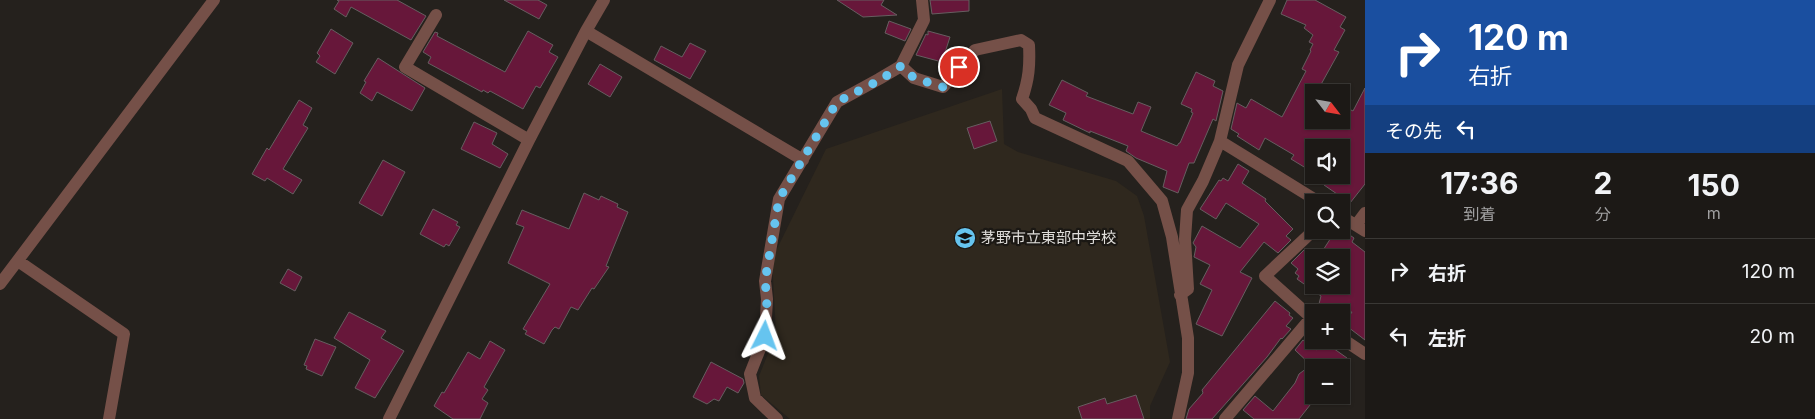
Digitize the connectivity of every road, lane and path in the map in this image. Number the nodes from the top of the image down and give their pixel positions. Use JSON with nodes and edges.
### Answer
{"nodes":[{"id":1,"x":214,"y":0,"type":"edge"},
{"id":2,"x":604,"y":0,"type":"edge"},
{"id":3,"x":922,"y":0,"type":"edge"},
{"id":4,"x":1270,"y":0,"type":"edge"},
{"id":5,"x":436,"y":15,"type":"dead end"},
{"id":6,"x":586,"y":31,"type":"junction"},
{"id":7,"x":901,"y":66,"type":"junction"},
{"id":8,"x":530,"y":140,"type":"junction"},
{"id":9,"x":1220,"y":141,"type":"junction"},
{"id":10,"x":803,"y":160,"type":"junction"},
{"id":11,"x":1306,"y":194,"type":"edge"},
{"id":12,"x":1365,"y":213,"type":"edge"},
{"id":13,"x":1360,"y":228,"type":"edge"},
{"id":14,"x":1305,"y":238,"type":"edge"},
{"id":15,"x":18,"y":261,"type":"junction"},
{"id":16,"x":0,"y":284,"type":"edge"},
{"id":17,"x":1180,"y":295,"type":"junction"},
{"id":18,"x":1305,"y":313,"type":"edge"},
{"id":19,"x":1305,"y":327,"type":"edge"},
{"id":20,"x":1350,"y":344,"type":"edge"},
{"id":21,"x":1365,"y":354,"type":"edge"},
{"id":22,"x":109,"y":419,"type":"edge"},
{"id":23,"x":389,"y":419,"type":"edge"},
{"id":24,"x":777,"y":419,"type":"edge"},
{"id":25,"x":1178,"y":419,"type":"edge"},
{"id":26,"x":1225,"y":419,"type":"edge"}],
"edges":[{"from":1,"to":15,"type":"street"},
{"from":2,"to":6,"type":"street"},
{"from":3,"to":7,"type":"street"},
{"from":4,"to":9,"type":"street"},
{"from":5,"to":8,"type":"street"},
{"from":6,"to":8,"type":"street"},
{"from":6,"to":10,"type":"street"},
{"from":7,"to":10,"type":"street"},
{"from":7,"to":17,"type":"street"},
{"from":8,"to":23,"type":"street"},
{"from":9,"to":11,"type":"street"},
{"from":9,"to":17,"type":"street"},
{"from":10,"to":24,"type":"street"},
{"from":12,"to":13,"type":"street"},
{"from":14,"to":18,"type":"street"},
{"from":15,"to":16,"type":"street"},
{"from":15,"to":22,"type":"street"},
{"from":17,"to":25,"type":"street"},
{"from":19,"to":26,"type":"street"},
{"from":20,"to":21,"type":"street"}]}
